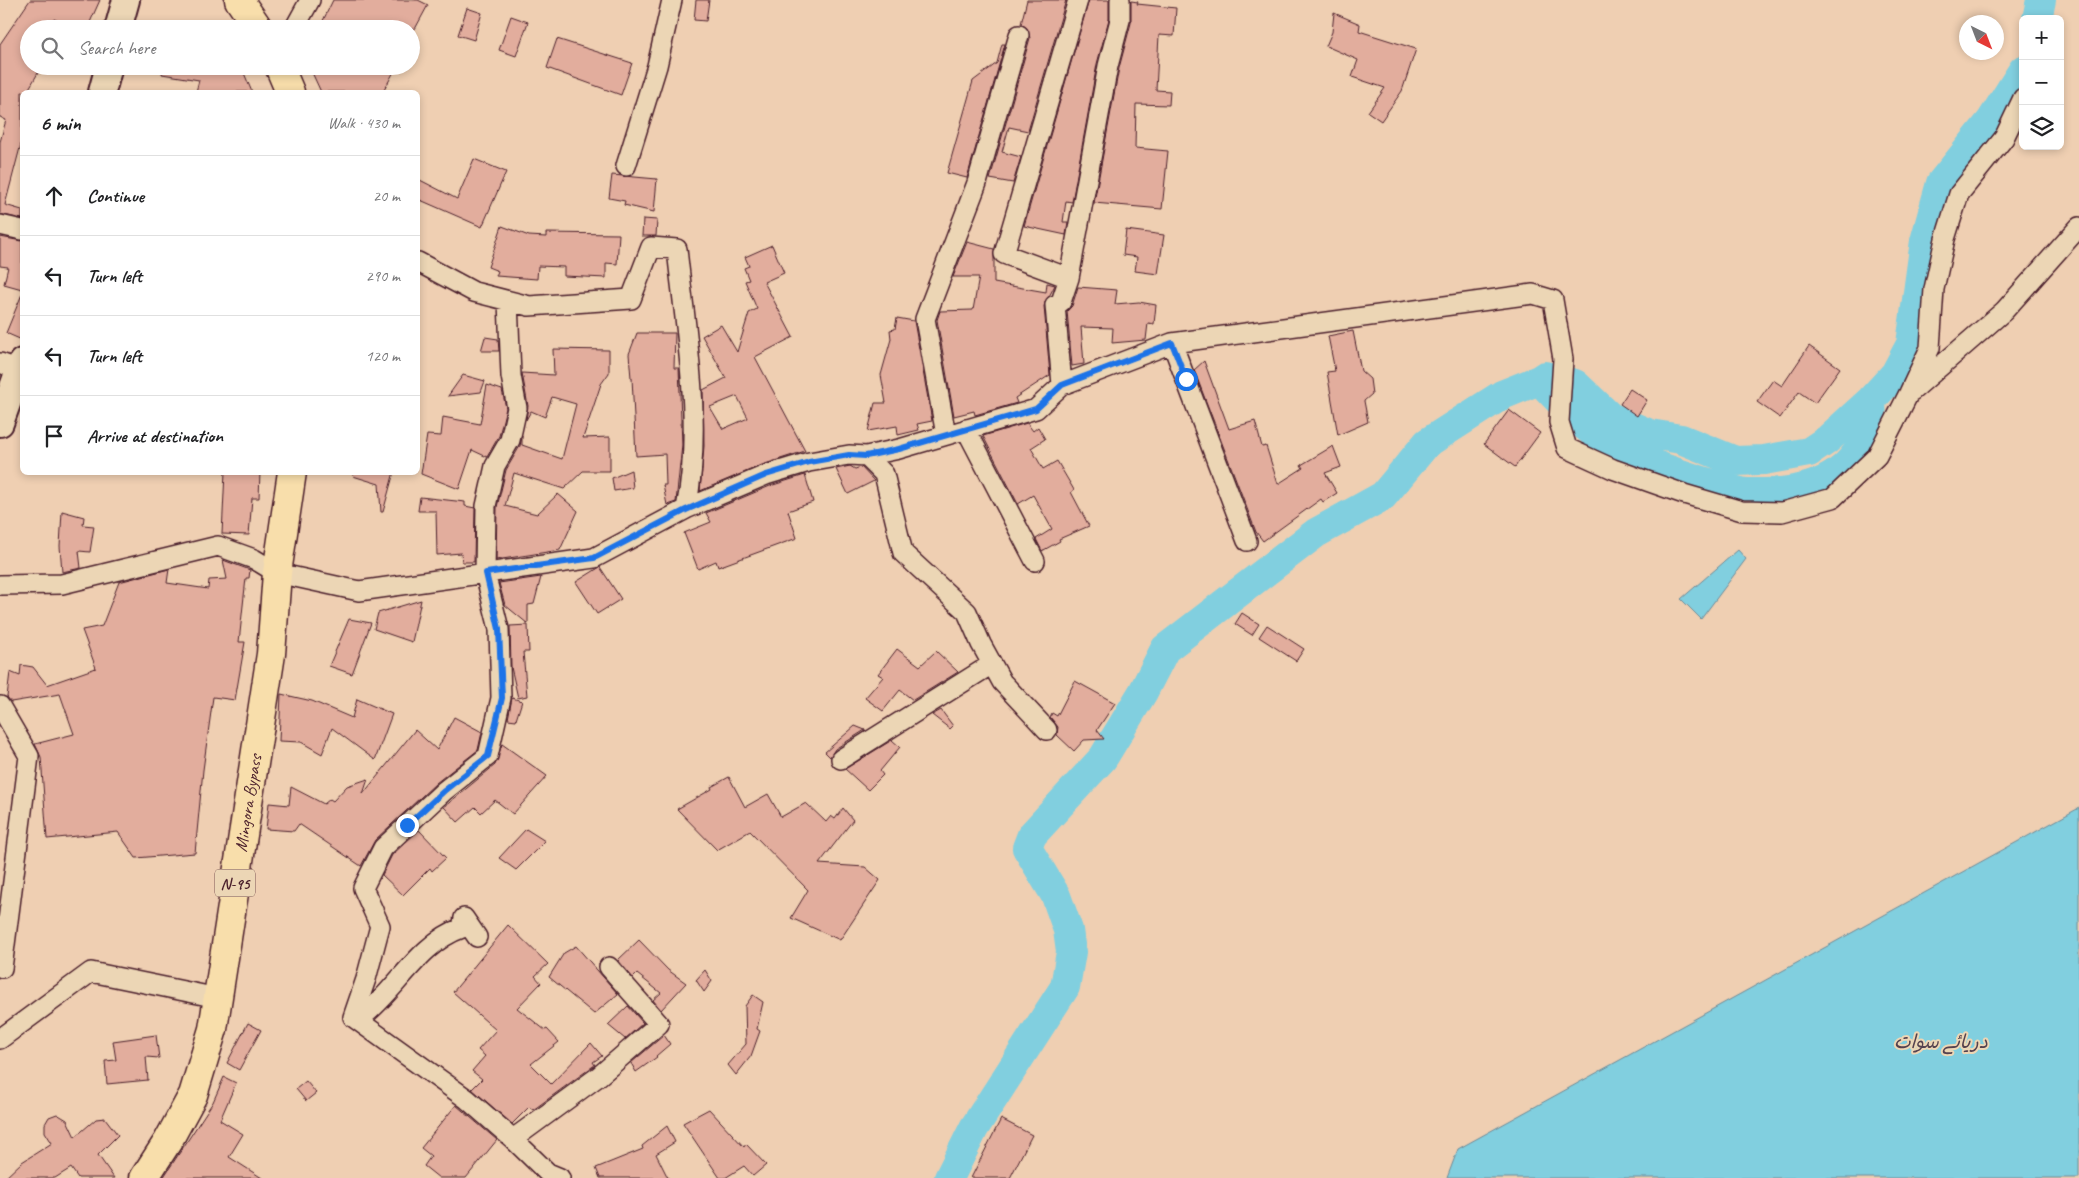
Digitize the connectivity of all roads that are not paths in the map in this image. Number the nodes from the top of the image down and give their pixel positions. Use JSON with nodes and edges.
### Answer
{"nodes":[{"id":1,"x":126,"y":0,"type":"edge"},
{"id":2,"x":239,"y":0,"type":"edge"},
{"id":3,"x":310,"y":0,"type":"edge"},
{"id":4,"x":672,"y":0,"type":"edge"},
{"id":5,"x":1078,"y":0,"type":"edge"},
{"id":6,"x":1120,"y":0,"type":"edge"},
{"id":7,"x":120,"y":20,"type":"edge"},
{"id":8,"x":253,"y":20,"type":"edge"},
{"id":9,"x":299,"y":20,"type":"edge"},
{"id":10,"x":1019,"y":35,"type":"dead end"},
{"id":11,"x":107,"y":75,"type":"edge"},
{"id":12,"x":283,"y":75,"type":"edge"},
{"id":13,"x":103,"y":90,"type":"edge"},
{"id":14,"x":289,"y":90,"type":"edge"},
{"id":15,"x":2020,"y":105,"type":"edge"},
{"id":16,"x":626,"y":166,"type":"dead end"},
{"id":17,"x":0,"y":225,"type":"edge"},
{"id":18,"x":2079,"y":227,"type":"edge"},
{"id":19,"x":20,"y":230,"type":"edge"},
{"id":20,"x":420,"y":263,"type":"edge"},
{"id":21,"x":1069,"y":278,"type":"junction"},
{"id":22,"x":508,"y":301,"type":"junction"},
{"id":23,"x":1172,"y":343,"type":"junction"},
{"id":24,"x":14,"y":365,"type":"edge"},
{"id":25,"x":1062,"y":385,"type":"junction"},
{"id":26,"x":1910,"y":393,"type":"junction"},
{"id":27,"x":0,"y":423,"type":"edge"},
{"id":28,"x":966,"y":430,"type":"junction"},
{"id":29,"x":946,"y":435,"type":"junction"},
{"id":30,"x":866,"y":456,"type":"junction"},
{"id":31,"x":292,"y":475,"type":"edge"},
{"id":32,"x":686,"y":510,"type":"junction"},
{"id":33,"x":1247,"y":540,"type":"dead end"},
{"id":34,"x":1035,"y":561,"type":"dead end"},
{"id":35,"x":277,"y":573,"type":"junction"},
{"id":36,"x":486,"y":573,"type":"junction"},
{"id":37,"x":0,"y":584,"type":"edge"},
{"id":38,"x":992,"y":664,"type":"junction"},
{"id":39,"x":0,"y":706,"type":"edge"},
{"id":40,"x":1047,"y":730,"type":"dead end"},
{"id":41,"x":841,"y":759,"type":"dead end"},
{"id":42,"x":477,"y":937,"type":"dead end"},
{"id":43,"x":609,"y":967,"type":"dead end"},
{"id":44,"x":2,"y":968,"type":"dead end"},
{"id":45,"x":218,"y":998,"type":"junction"},
{"id":46,"x":362,"y":1017,"type":"dead end"},
{"id":47,"x":0,"y":1038,"type":"edge"},
{"id":48,"x":513,"y":1138,"type":"junction"},
{"id":49,"x":144,"y":1178,"type":"edge"},
{"id":50,"x":560,"y":1178,"type":"edge"}],
"edges":[{"from":1,"to":7,"type":"main road"},
{"from":2,"to":8,"type":"highway"},
{"from":3,"to":9,"type":"street"},
{"from":4,"to":16,"type":"street"},
{"from":5,"to":21,"type":"street"},
{"from":6,"to":21,"type":"street"},
{"from":10,"to":29,"type":"street"},
{"from":11,"to":13,"type":"main road"},
{"from":12,"to":14,"type":"highway"},
{"from":15,"to":26,"type":"street"},
{"from":17,"to":19,"type":"street"},
{"from":18,"to":26,"type":"street"},
{"from":20,"to":22,"type":"street"},
{"from":21,"to":25,"type":"street"},
{"from":22,"to":32,"type":"street"},
{"from":22,"to":36,"type":"street"},
{"from":23,"to":25,"type":"street"},
{"from":23,"to":26,"type":"street"},
{"from":23,"to":33,"type":"street"},
{"from":24,"to":27,"type":"main road"},
{"from":25,"to":28,"type":"street"},
{"from":28,"to":29,"type":"street"},
{"from":28,"to":34,"type":"street"},
{"from":29,"to":30,"type":"street"},
{"from":30,"to":32,"type":"street"},
{"from":30,"to":38,"type":"street"},
{"from":31,"to":35,"type":"highway","name":"Mingora Bypass","number":"N-95"},
{"from":32,"to":36,"type":"street"},
{"from":35,"to":36,"type":"street"},
{"from":35,"to":37,"type":"street"},
{"from":35,"to":45,"type":"highway","name":"Mingora Bypass","number":"N-95"},
{"from":36,"to":48,"type":"street"},
{"from":38,"to":40,"type":"street"},
{"from":38,"to":41,"type":"street"},
{"from":39,"to":44,"type":"street"},
{"from":42,"to":46,"type":"street"},
{"from":43,"to":48,"type":"street"},
{"from":45,"to":47,"type":"street"},
{"from":45,"to":49,"type":"highway","name":"Mingora Bypass","number":"N-95"},
{"from":48,"to":50,"type":"street"}]}
